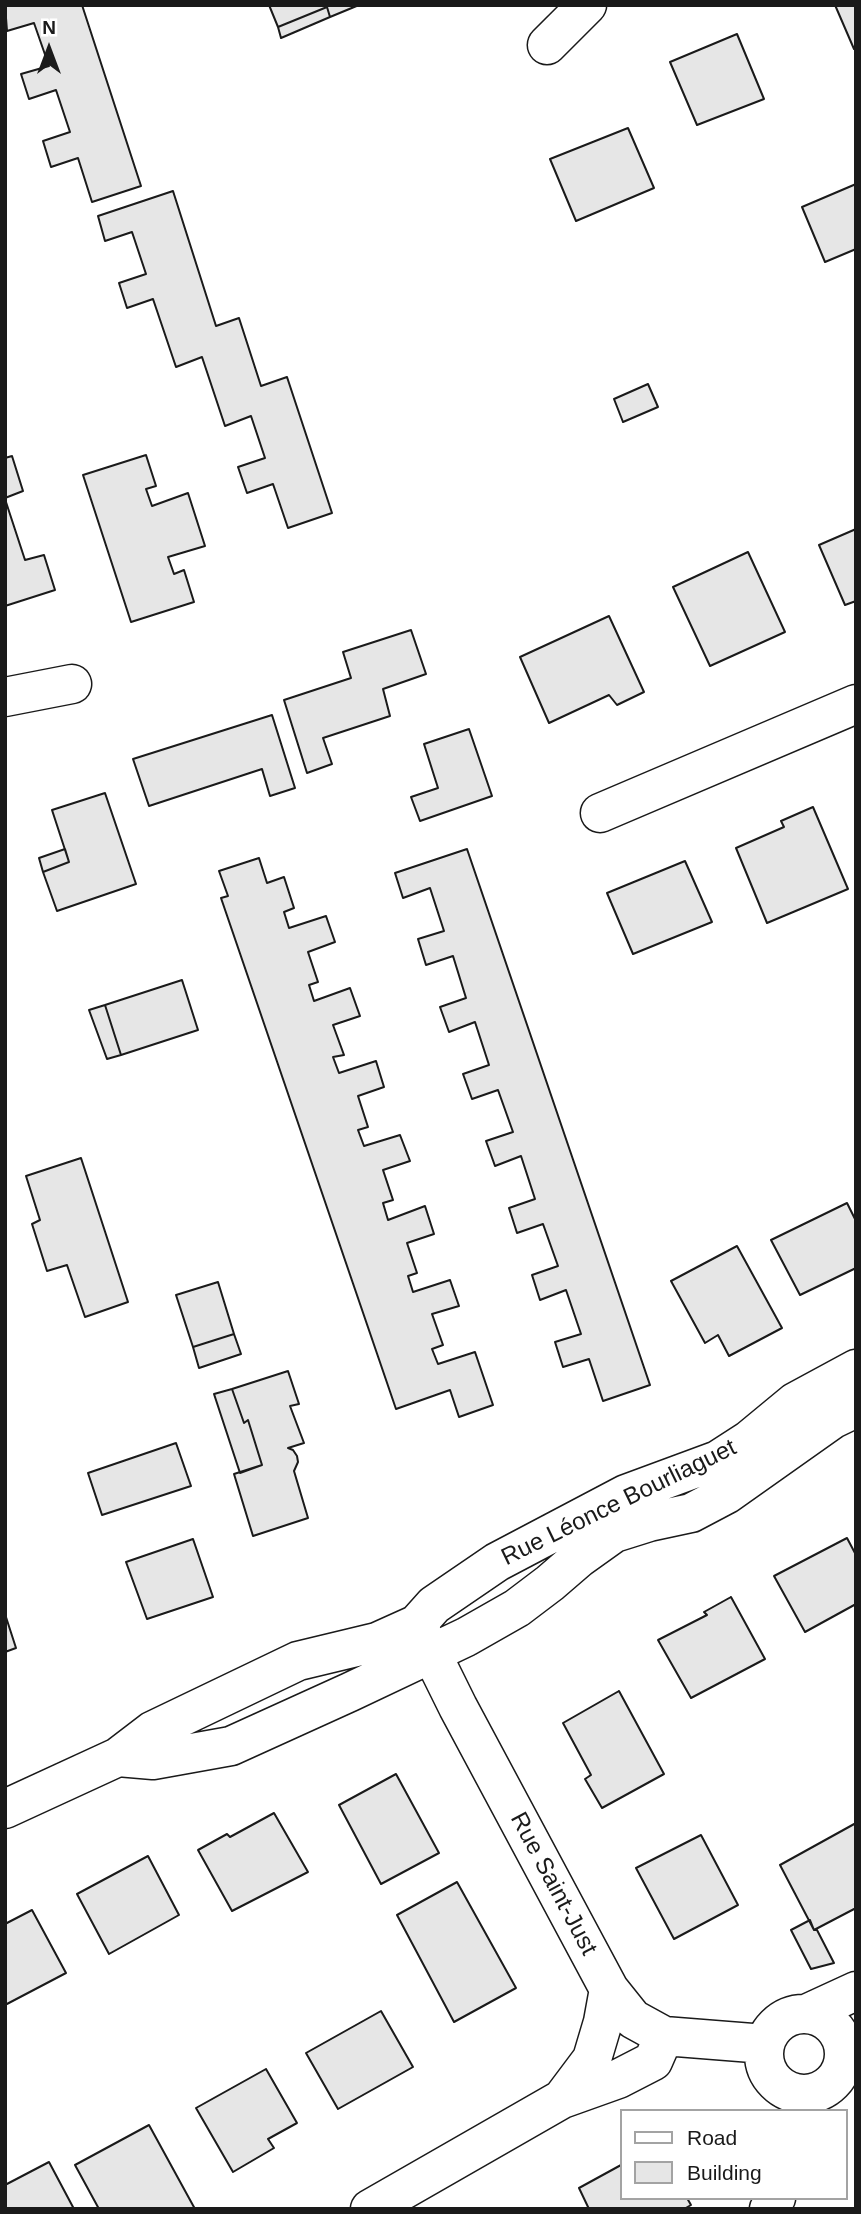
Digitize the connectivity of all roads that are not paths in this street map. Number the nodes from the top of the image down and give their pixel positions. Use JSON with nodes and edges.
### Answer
{"nodes":[{"id":1,"x":587,"y":5,"type":"edge"},
{"id":2,"x":547,"y":45,"type":"dead end"},
{"id":3,"x":72,"y":684,"type":"dead end"},
{"id":4,"x":5,"y":697,"type":"edge"},
{"id":5,"x":856,"y":704,"type":"edge"},
{"id":6,"x":600,"y":813,"type":"dead end"},
{"id":7,"x":856,"y":1368,"type":"edge"},
{"id":8,"x":856,"y":1408,"type":"edge"},
{"id":9,"x":424,"y":1639,"type":"junction"},
{"id":10,"x":118,"y":1757,"type":"junction"},
{"id":11,"x":5,"y":1809,"type":"edge"},
{"id":12,"x":609,"y":1989,"type":"junction"},
{"id":13,"x":856,"y":1991,"type":"edge"},
{"id":14,"x":806,"y":2014,"type":"junction"},
{"id":15,"x":664,"y":2036,"type":"junction"},
{"id":16,"x":765,"y":2043,"type":"junction"},
{"id":17,"x":829,"y":2086,"type":"edge"},
{"id":18,"x":562,"y":2099,"type":"junction"},
{"id":19,"x":370,"y":2209,"type":"edge"}],
"edges":[{"from":1,"to":2,"type":"main road"},
{"from":3,"to":4,"type":"main road"},
{"from":5,"to":6,"type":"main road"},
{"from":7,"to":9,"type":"main road","name":"Rue Léonce Bourliaguet"},
{"from":8,"to":9,"type":"main road","name":"Rue Léonce Bourliaguet"},
{"from":9,"to":10,"type":"main road","name":"Rue Léonce Bourliaguet"},
{"from":9,"to":10,"type":"main road","name":"Rue Léonce Bourliaguet"},
{"from":9,"to":12,"type":"main road","name":"Rue Saint-Just"},
{"from":10,"to":11,"type":"main road","name":"Rue Léonce Bourliaguet"},
{"from":12,"to":15,"type":"main road","name":"Rue Saint-Just"},
{"from":12,"to":18,"type":"main road"},
{"from":13,"to":14,"type":"main road"},
{"from":14,"to":16,"type":"main road"},
{"from":14,"to":17,"type":"main road"},
{"from":15,"to":16,"type":"main road","name":"Rue Saint-Just"},
{"from":15,"to":18,"type":"main road"},
{"from":16,"to":17,"type":"main road"},
{"from":18,"to":19,"type":"main road"}]}
